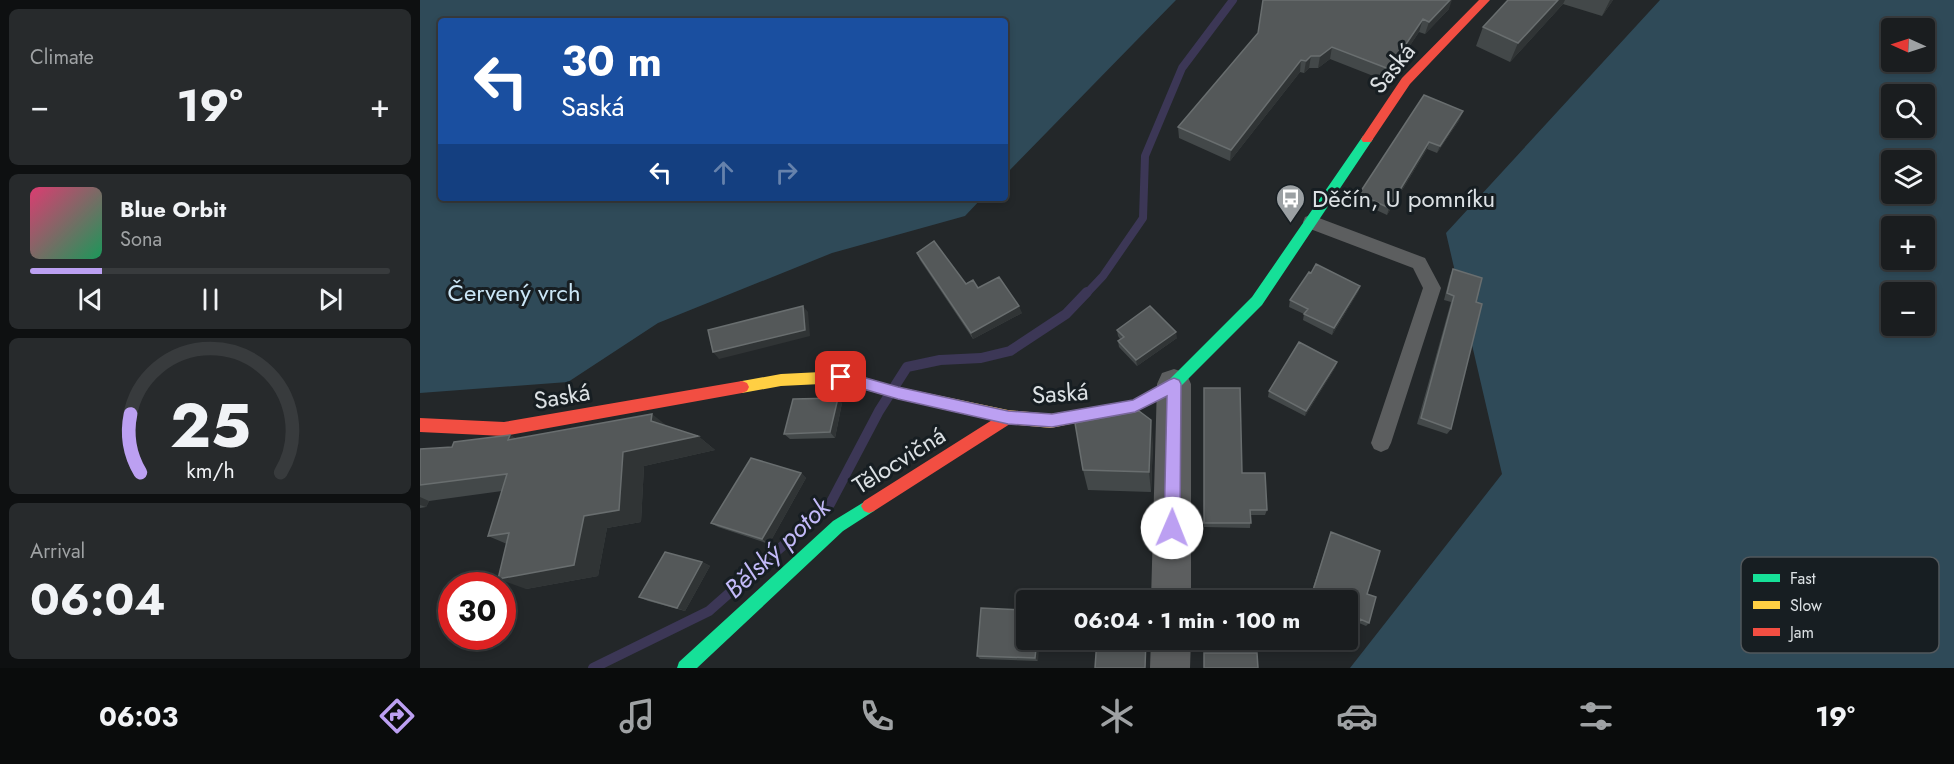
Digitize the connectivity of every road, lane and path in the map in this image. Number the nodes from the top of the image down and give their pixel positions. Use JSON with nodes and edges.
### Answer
{"nodes":[{"id":1,"x":1485,"y":0,"type":"edge"},
{"id":2,"x":1311,"y":222,"type":"junction"},
{"id":3,"x":1174,"y":384,"type":"junction"},
{"id":4,"x":1008,"y":417,"type":"junction"},
{"id":5,"x":420,"y":424,"type":"edge"},
{"id":6,"x":1381,"y":443,"type":"dead end"},
{"id":7,"x":1172,"y":590,"type":"edge"},
{"id":8,"x":1171,"y":650,"type":"edge"},
{"id":9,"x":686,"y":668,"type":"edge"},
{"id":10,"x":1170,"y":668,"type":"edge"}],
"edges":[{"from":1,"to":2,"type":"street","name":"Saská"},
{"from":2,"to":3,"type":"street","name":"Saská"},
{"from":2,"to":6,"type":"lane"},
{"from":3,"to":4,"type":"street","name":"Saská"},
{"from":3,"to":7,"type":"street"},
{"from":4,"to":5,"type":"street","name":"Saská"},
{"from":4,"to":9,"type":"street","name":"Tělocvičná"},
{"from":8,"to":10,"type":"street"}]}
